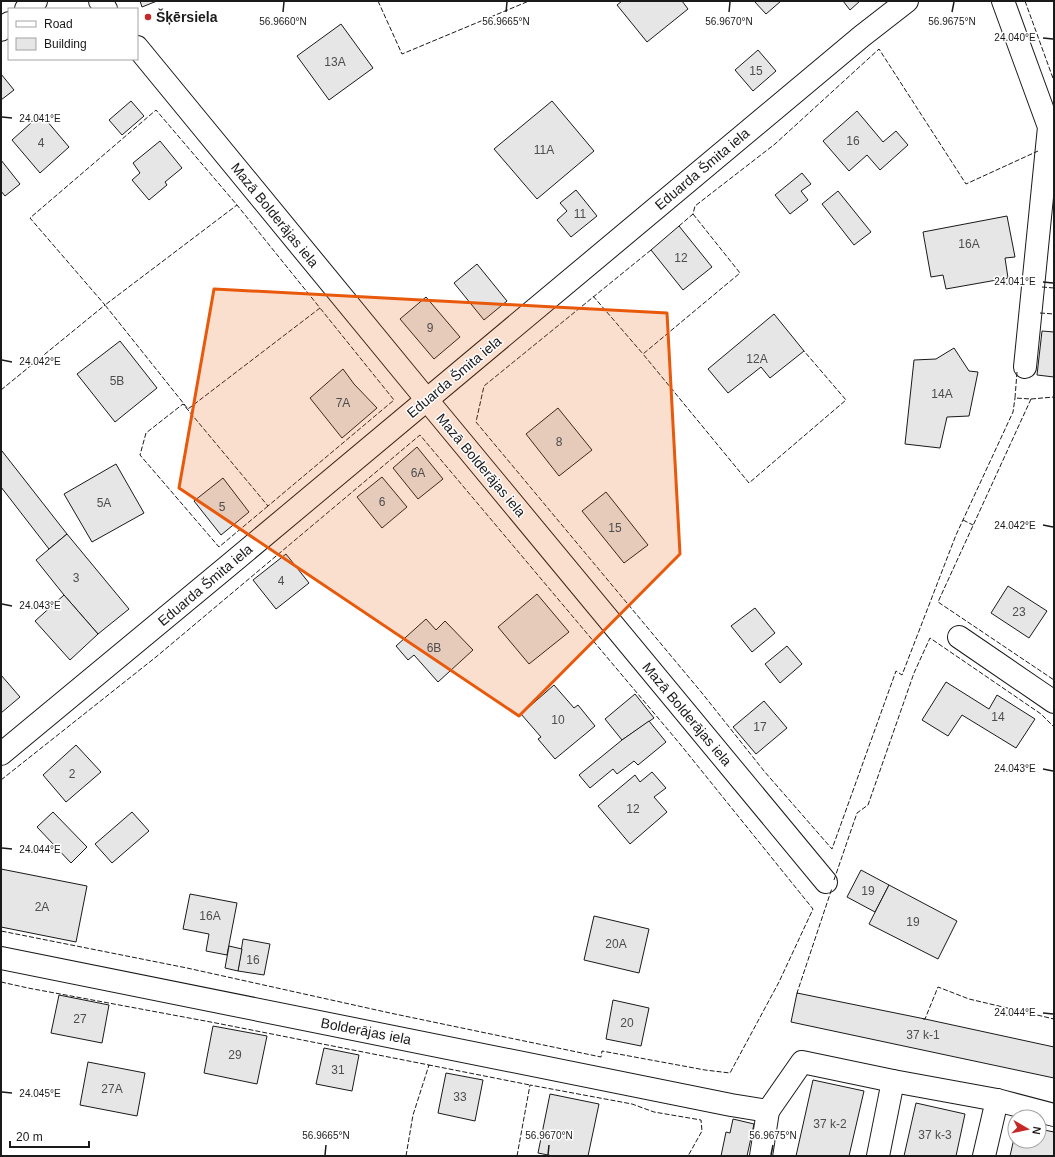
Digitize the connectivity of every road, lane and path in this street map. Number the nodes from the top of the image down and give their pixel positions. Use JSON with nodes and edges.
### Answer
{"nodes":[{"id":1,"x":36,"y":1,"type":"edge"},
{"id":2,"x":907,"y":1,"type":"edge"},
{"id":3,"x":1003,"y":1,"type":"edge"},
{"id":4,"x":27,"y":8,"type":"edge"},
{"id":5,"x":138,"y":48,"type":"edge"},
{"id":6,"x":1025,"y":367,"type":"dead end"},
{"id":7,"x":427,"y":400,"type":"junction"},
{"id":8,"x":959,"y":636,"type":"dead end"},
{"id":9,"x":1054,"y":702,"type":"edge"},
{"id":10,"x":1,"y":754,"type":"edge"},
{"id":11,"x":826,"y":882,"type":"dead end"},
{"id":12,"x":1,"y":958,"type":"edge"},
{"id":13,"x":893,"y":1081,"type":"junction"},
{"id":14,"x":996,"y":1100,"type":"junction"},
{"id":15,"x":768,"y":1111,"type":"junction"},
{"id":16,"x":1054,"y":1115,"type":"edge"},
{"id":17,"x":761,"y":1156,"type":"edge"},
{"id":18,"x":878,"y":1156,"type":"edge"},
{"id":19,"x":984,"y":1156,"type":"edge"}],
"edges":[{"from":1,"to":4,"type":"street"},
{"from":2,"to":7,"type":"street","name":"Eduarda Šmita iela"},
{"from":3,"to":6,"type":"street"},
{"from":5,"to":7,"type":"street","name":"Mazā Bolderājas iela"},
{"from":7,"to":10,"type":"street","name":"Eduarda Šmita iela"},
{"from":7,"to":11,"type":"street","name":"Mazā Bolderājas iela"},
{"from":8,"to":9,"type":"street"},
{"from":12,"to":15,"type":"street","name":"Bolderājas iela"},
{"from":13,"to":14,"type":"street"},
{"from":13,"to":15,"type":"street"},
{"from":13,"to":18,"type":"street"},
{"from":14,"to":16,"type":"street"},
{"from":14,"to":19,"type":"street"},
{"from":15,"to":17,"type":"street"}]}
